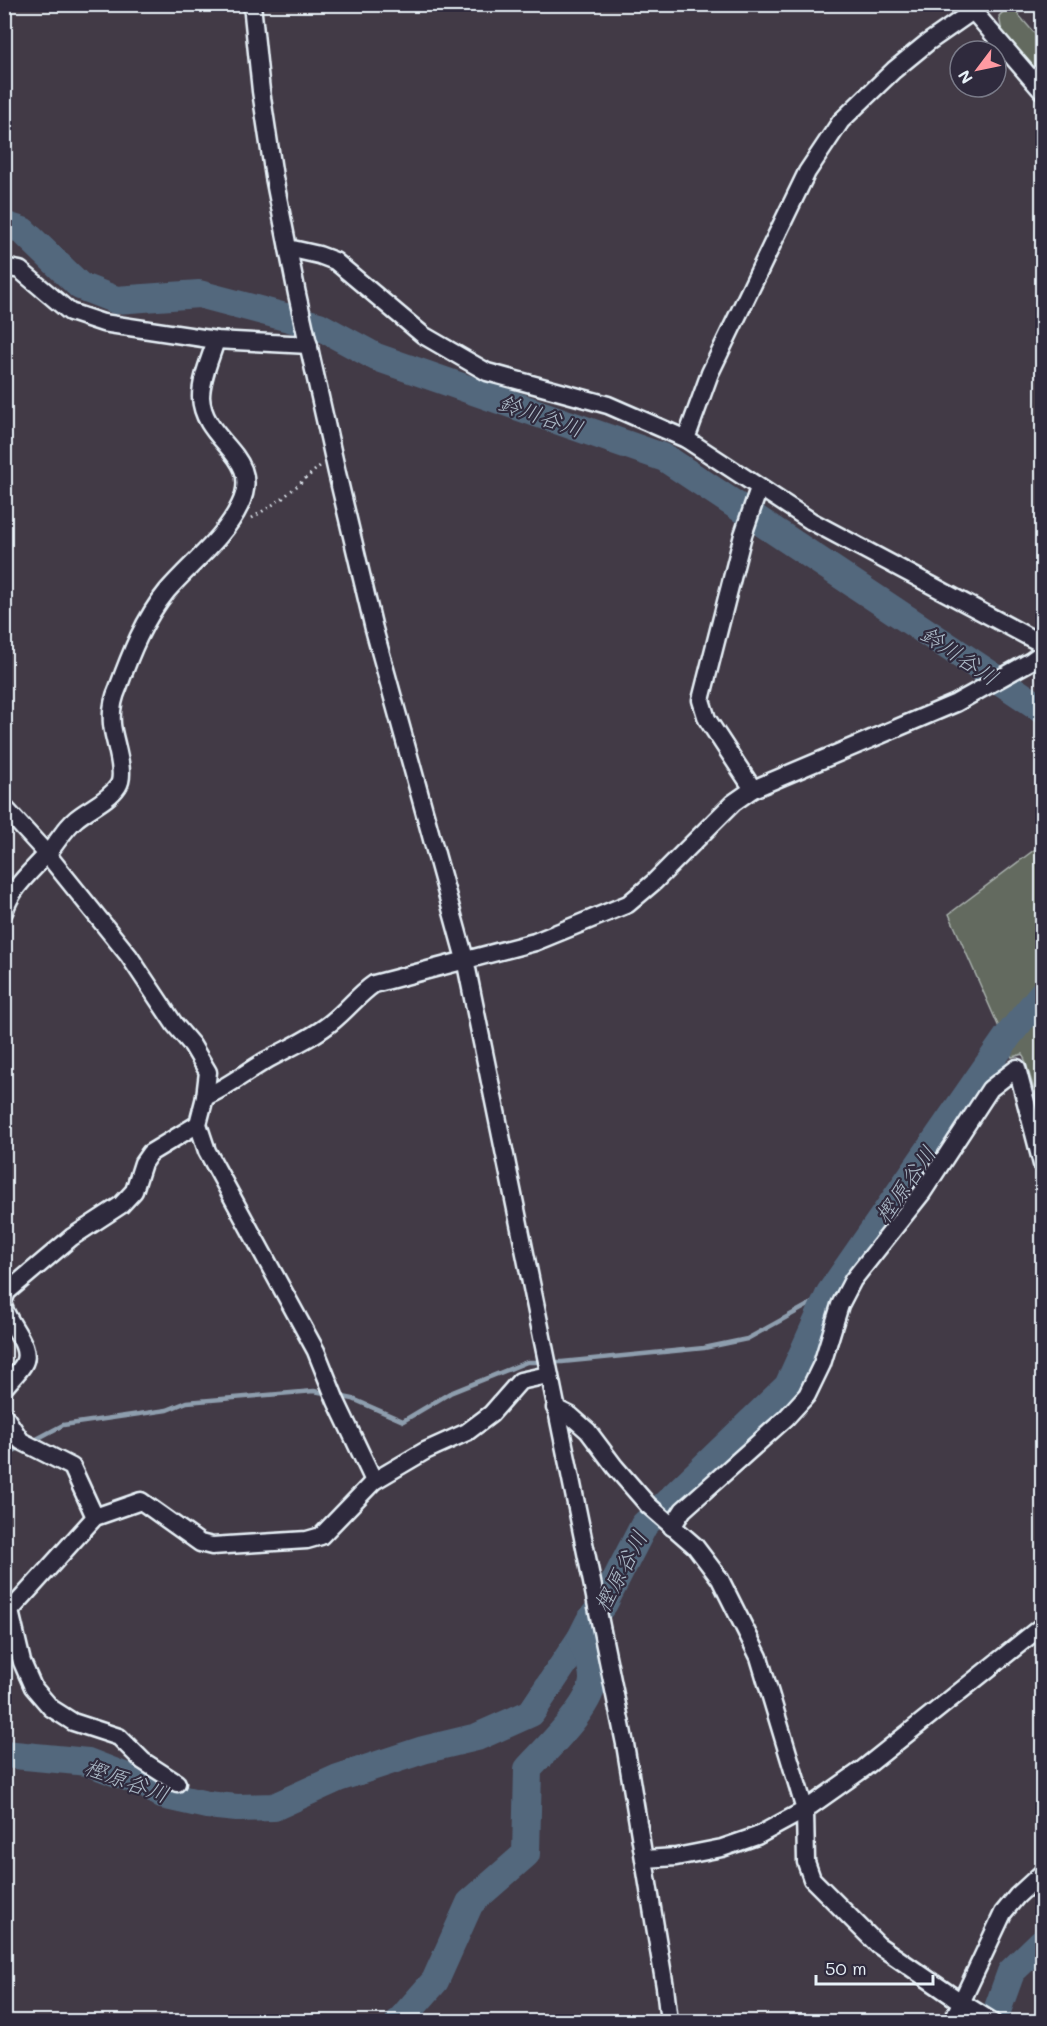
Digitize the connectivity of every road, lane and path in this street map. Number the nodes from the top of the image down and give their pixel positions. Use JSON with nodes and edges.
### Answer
{"nodes":[{"id":1,"x":252,"y":4,"type":"edge"},
{"id":2,"x":974,"y":7,"type":"edge"},
{"id":3,"x":1042,"y":90,"type":"edge"},
{"id":4,"x":288,"y":248,"type":"junction"},
{"id":5,"x":4,"y":267,"type":"edge"},
{"id":6,"x":216,"y":340,"type":"junction"},
{"id":7,"x":308,"y":341,"type":"junction"},
{"id":8,"x":686,"y":439,"type":"junction"},
{"id":9,"x":333,"y":455,"type":"junction"},
{"id":10,"x":756,"y":494,"type":"junction"},
{"id":11,"x":247,"y":521,"type":"dead end"},
{"id":12,"x":1042,"y":644,"type":"edge"},
{"id":13,"x":1037,"y":657,"type":"edge"},
{"id":14,"x":753,"y":789,"type":"junction"},
{"id":15,"x":4,"y":807,"type":"edge"},
{"id":16,"x":47,"y":855,"type":"junction"},
{"id":17,"x":4,"y":912,"type":"edge"},
{"id":18,"x":465,"y":959,"type":"junction"},
{"id":19,"x":206,"y":1097,"type":"junction"},
{"id":20,"x":198,"y":1124,"type":"junction"},
{"id":21,"x":1042,"y":1164,"type":"edge"},
{"id":22,"x":4,"y":1299,"type":"edge"},
{"id":23,"x":4,"y":1308,"type":"edge"},
{"id":24,"x":547,"y":1367,"type":"junction"},
{"id":25,"x":4,"y":1388,"type":"edge"},
{"id":26,"x":555,"y":1408,"type":"junction"},
{"id":27,"x":4,"y":1415,"type":"edge"},
{"id":28,"x":374,"y":1481,"type":"junction"},
{"id":29,"x":95,"y":1517,"type":"junction"},
{"id":30,"x":669,"y":1525,"type":"junction"},
{"id":31,"x":7,"y":1612,"type":"edge"},
{"id":32,"x":1042,"y":1626,"type":"edge"},
{"id":33,"x":177,"y":1783,"type":"dead end"},
{"id":34,"x":805,"y":1810,"type":"junction"},
{"id":35,"x":645,"y":1859,"type":"junction"},
{"id":36,"x":1042,"y":1873,"type":"edge"},
{"id":37,"x":961,"y":2002,"type":"junction"},
{"id":38,"x":669,"y":2022,"type":"edge"},
{"id":39,"x":952,"y":2022,"type":"edge"},
{"id":40,"x":993,"y":2022,"type":"edge"}],
"edges":[{"from":1,"to":4,"type":"street"},
{"from":2,"to":3,"type":"street"},
{"from":2,"to":8,"type":"street"},
{"from":4,"to":7,"type":"street"},
{"from":4,"to":8,"type":"street"},
{"from":5,"to":6,"type":"street"},
{"from":6,"to":7,"type":"street"},
{"from":6,"to":16,"type":"street"},
{"from":7,"to":9,"type":"street"},
{"from":8,"to":10,"type":"street"},
{"from":9,"to":11,"type":"path"},
{"from":9,"to":18,"type":"street"},
{"from":10,"to":12,"type":"street"},
{"from":10,"to":14,"type":"street"},
{"from":13,"to":14,"type":"street"},
{"from":14,"to":18,"type":"street"},
{"from":15,"to":16,"type":"street"},
{"from":16,"to":17,"type":"street"},
{"from":16,"to":19,"type":"street"},
{"from":18,"to":19,"type":"street"},
{"from":18,"to":24,"type":"street"},
{"from":19,"to":20,"type":"street"},
{"from":20,"to":22,"type":"street"},
{"from":20,"to":28,"type":"street"},
{"from":21,"to":30,"type":"street"},
{"from":23,"to":25,"type":"street"},
{"from":24,"to":26,"type":"street"},
{"from":24,"to":28,"type":"street"},
{"from":26,"to":30,"type":"street"},
{"from":26,"to":35,"type":"street"},
{"from":27,"to":29,"type":"street"},
{"from":28,"to":29,"type":"street"},
{"from":29,"to":31,"type":"street"},
{"from":30,"to":34,"type":"street"},
{"from":31,"to":33,"type":"street"},
{"from":32,"to":34,"type":"street"},
{"from":34,"to":35,"type":"street"},
{"from":34,"to":37,"type":"street"},
{"from":35,"to":38,"type":"street"},
{"from":36,"to":37,"type":"street"},
{"from":37,"to":39,"type":"street"},
{"from":37,"to":40,"type":"street"}]}
